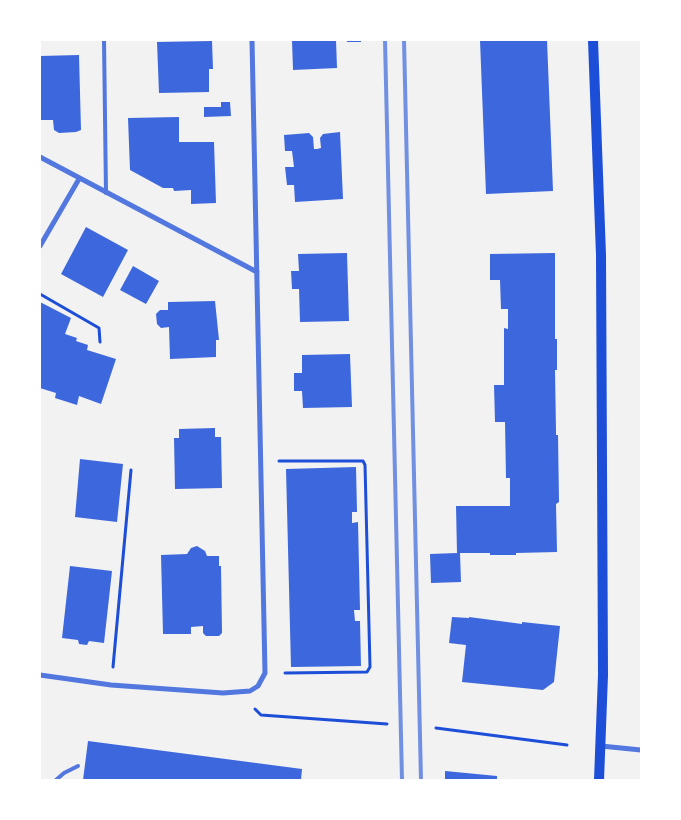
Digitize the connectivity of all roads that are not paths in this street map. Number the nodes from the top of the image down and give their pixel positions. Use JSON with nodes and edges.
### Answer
{"nodes":[{"id":1,"x":104,"y":40,"type":"edge"},
{"id":2,"x":252,"y":40,"type":"edge"},
{"id":3,"x":593,"y":40,"type":"edge"},
{"id":4,"x":40,"y":157,"type":"edge"},
{"id":5,"x":79,"y":179,"type":"junction"},
{"id":6,"x":106,"y":193,"type":"junction"},
{"id":7,"x":40,"y":246,"type":"edge"},
{"id":8,"x":257,"y":272,"type":"junction"},
{"id":9,"x":40,"y":675,"type":"edge"},
{"id":10,"x":600,"y":746,"type":"junction"},
{"id":11,"x":641,"y":750,"type":"edge"},
{"id":12,"x":78,"y":766,"type":"dead end"},
{"id":13,"x":56,"y":780,"type":"edge"},
{"id":14,"x":599,"y":780,"type":"edge"}],
"edges":[{"from":1,"to":6,"type":"lane"},
{"from":2,"to":8,"type":"street"},
{"from":3,"to":10,"type":"main road"},
{"from":4,"to":5,"type":"street"},
{"from":5,"to":6,"type":"street"},
{"from":5,"to":7,"type":"street"},
{"from":6,"to":8,"type":"street"},
{"from":8,"to":9,"type":"street"},
{"from":10,"to":11,"type":"street"},
{"from":10,"to":14,"type":"main road"},
{"from":12,"to":13,"type":"lane"}]}
